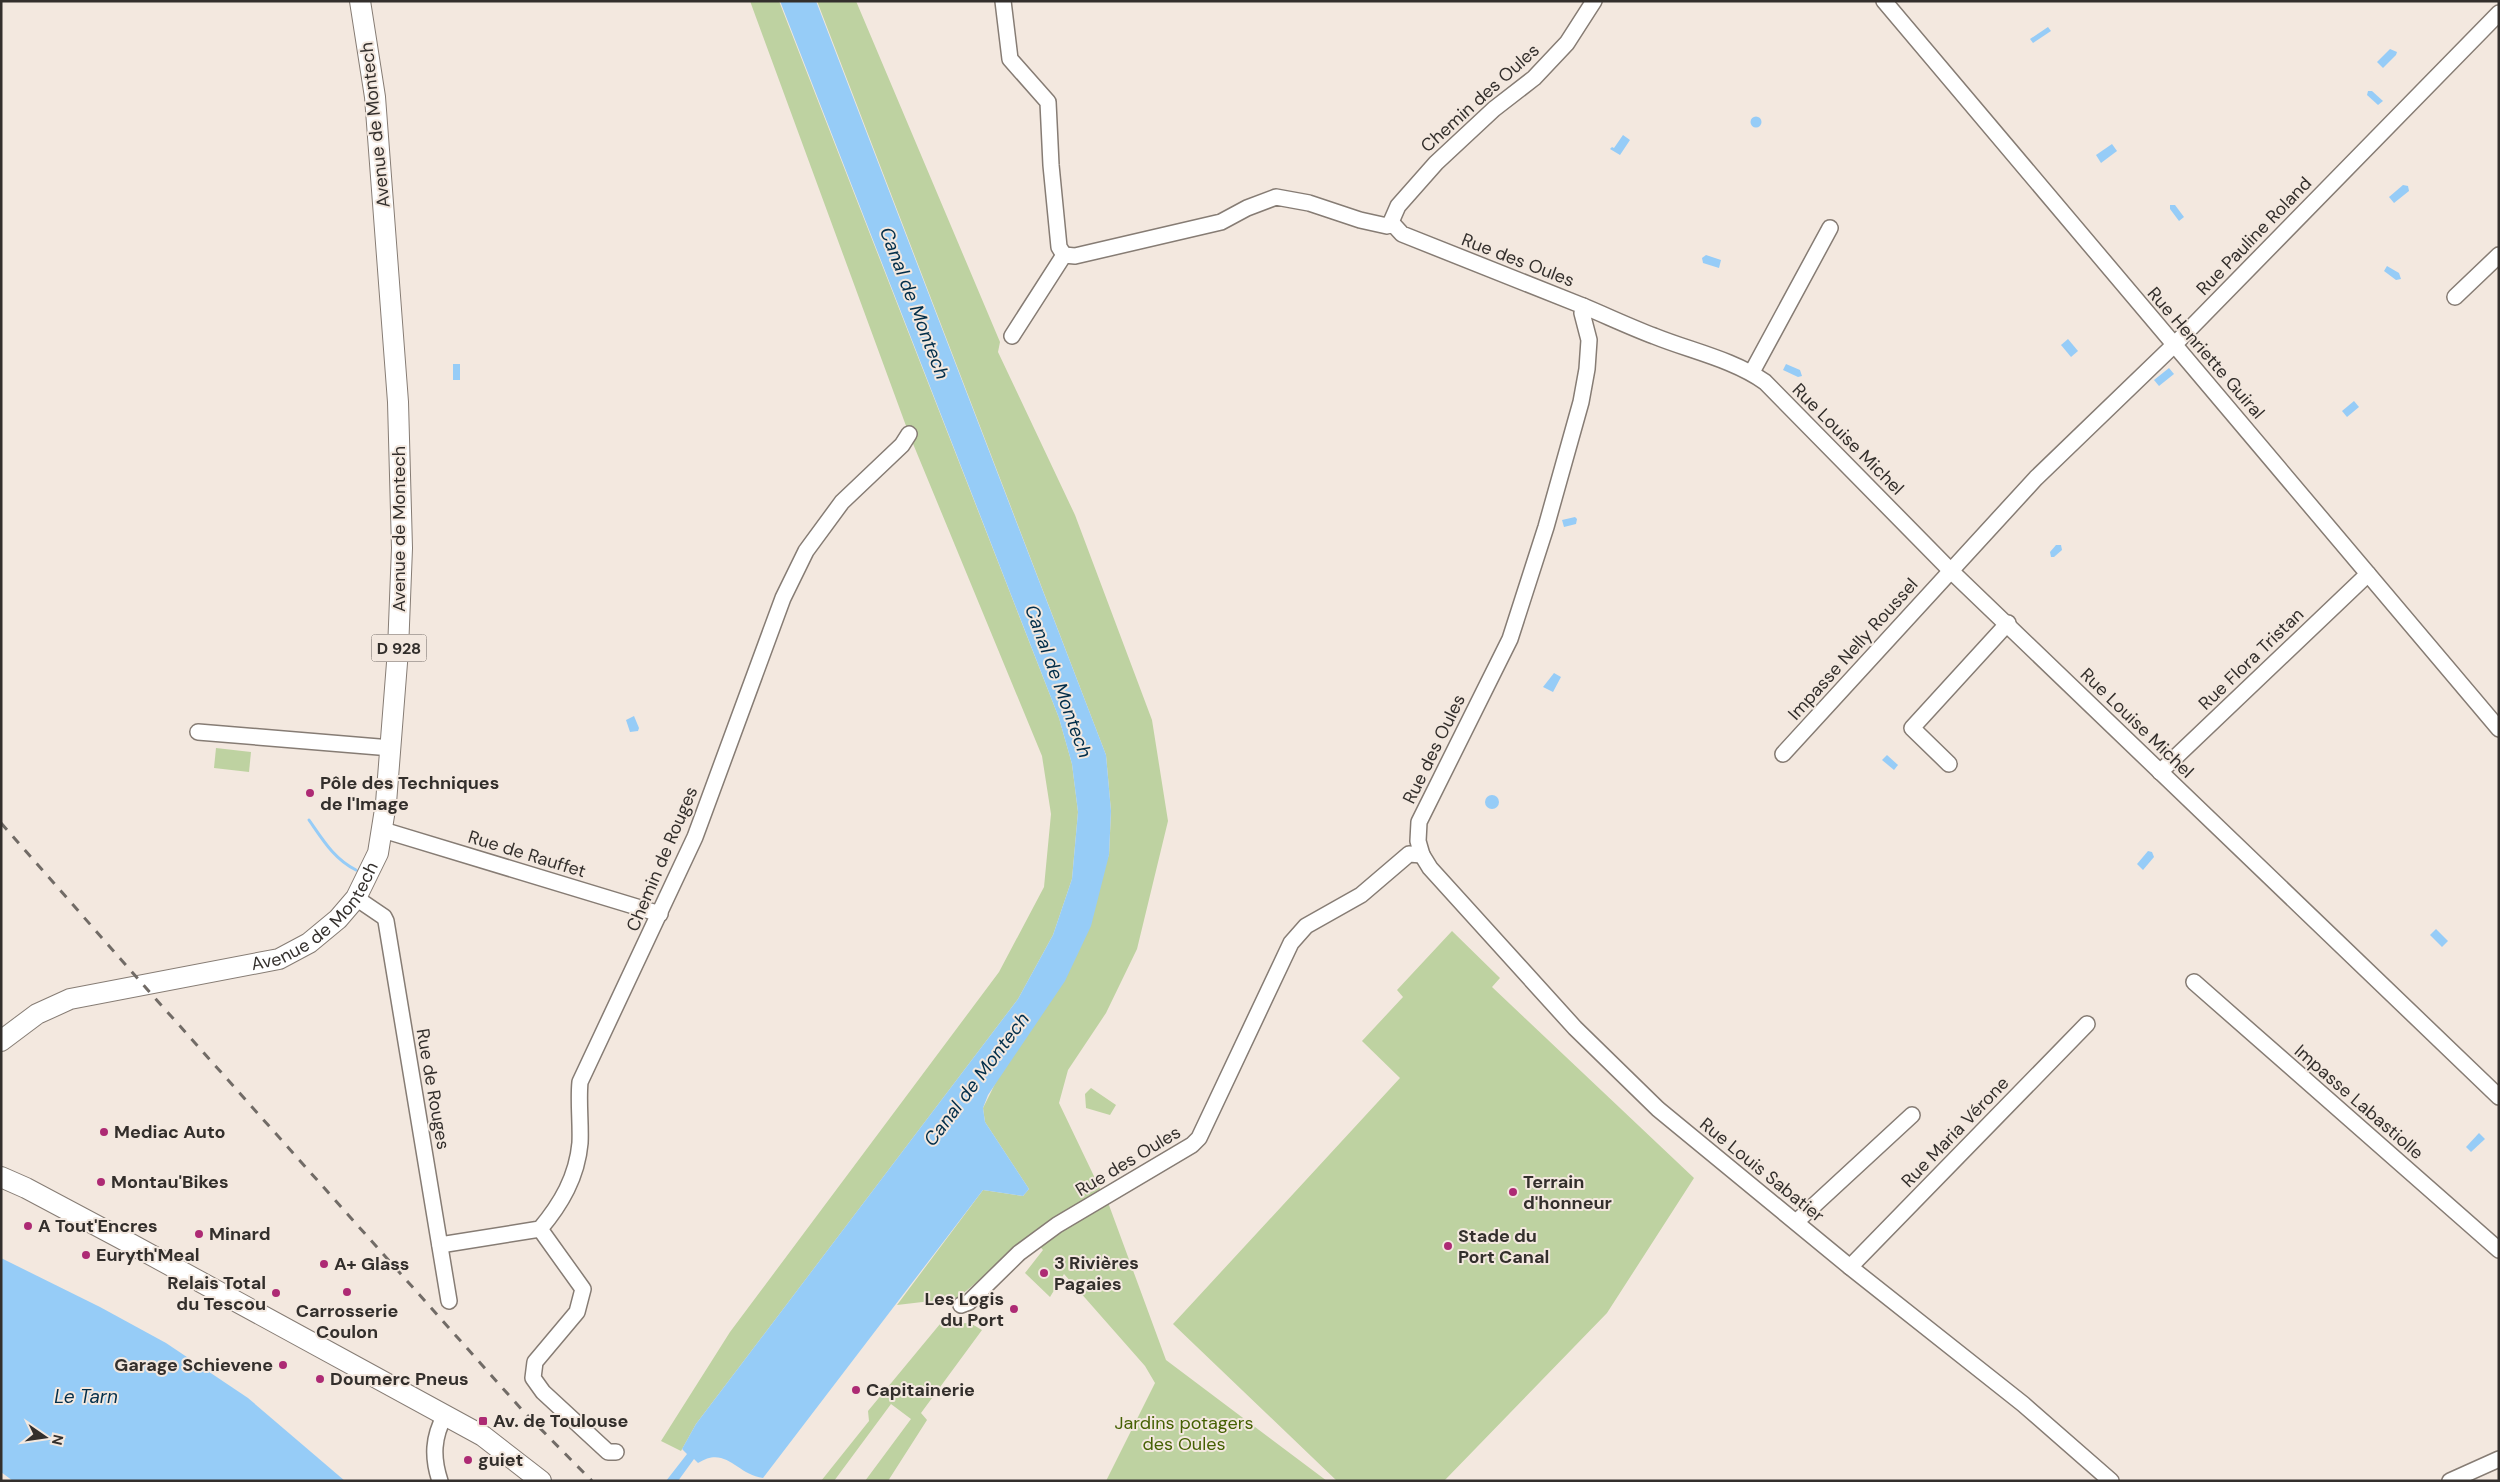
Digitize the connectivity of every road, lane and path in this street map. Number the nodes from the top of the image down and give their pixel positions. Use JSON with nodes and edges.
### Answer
{"nodes":[{"id":1,"x":360,"y":1,"type":"edge"},
{"id":2,"x":1003,"y":1,"type":"edge"},
{"id":3,"x":1594,"y":1,"type":"edge"},
{"id":4,"x":1884,"y":1,"type":"edge"},
{"id":5,"x":2499,"y":13,"type":"edge"},
{"id":6,"x":1391,"y":222,"type":"junction"},
{"id":7,"x":1830,"y":228,"type":"dead end"},
{"id":8,"x":1064,"y":255,"type":"junction"},
{"id":9,"x":2499,"y":255,"type":"edge"},
{"id":10,"x":2455,"y":297,"type":"dead end"},
{"id":11,"x":1583,"y":306,"type":"junction"},
{"id":12,"x":1012,"y":336,"type":"dead end"},
{"id":13,"x":2174,"y":345,"type":"junction"},
{"id":14,"x":1752,"y":372,"type":"junction"},
{"id":15,"x":909,"y":434,"type":"dead end"},
{"id":16,"x":1950,"y":570,"type":"junction"},
{"id":17,"x":2368,"y":574,"type":"junction"},
{"id":18,"x":2008,"y":623,"type":"junction"},
{"id":19,"x":2499,"y":729,"type":"edge"},
{"id":20,"x":198,"y":732,"type":"dead end"},
{"id":21,"x":391,"y":748,"type":"junction"},
{"id":22,"x":1782,"y":754,"type":"dead end"},
{"id":23,"x":1949,"y":764,"type":"dead end"},
{"id":24,"x":2160,"y":772,"type":"junction"},
{"id":25,"x":383,"y":830,"type":"junction"},
{"id":26,"x":1422,"y":855,"type":"junction"},
{"id":27,"x":356,"y":898,"type":"junction"},
{"id":28,"x":660,"y":914,"type":"junction"},
{"id":29,"x":2194,"y":982,"type":"dead end"},
{"id":30,"x":2087,"y":1024,"type":"dead end"},
{"id":31,"x":1,"y":1042,"type":"edge"},
{"id":32,"x":2499,"y":1097,"type":"edge"},
{"id":33,"x":1912,"y":1115,"type":"dead end"},
{"id":34,"x":1,"y":1171,"type":"edge"},
{"id":35,"x":1,"y":1177,"type":"edge"},
{"id":36,"x":26,"y":1188,"type":"junction"},
{"id":37,"x":1796,"y":1222,"type":"junction"},
{"id":38,"x":540,"y":1229,"type":"junction"},
{"id":39,"x":440,"y":1245,"type":"junction"},
{"id":40,"x":2499,"y":1250,"type":"edge"},
{"id":41,"x":1850,"y":1267,"type":"junction"},
{"id":42,"x":449,"y":1301,"type":"dead end"},
{"id":43,"x":961,"y":1304,"type":"dead end"},
{"id":44,"x":445,"y":1415,"type":"junction"},
{"id":45,"x":616,"y":1452,"type":"dead end"},
{"id":46,"x":2499,"y":1459,"type":"edge"},
{"id":47,"x":440,"y":1481,"type":"edge"},
{"id":48,"x":541,"y":1481,"type":"edge"},
{"id":49,"x":2111,"y":1481,"type":"edge"},
{"id":50,"x":2450,"y":1481,"type":"edge"}],
"edges":[{"from":1,"to":21,"type":"main road","name":"Avenue de Montech","number":"D 928"},
{"from":2,"to":8,"type":"street"},
{"from":3,"to":6,"type":"street","name":"Chemin des Oules"},
{"from":4,"to":13,"type":"street","name":"Rue Henriette Guiral"},
{"from":5,"to":13,"type":"street","name":"Rue Pauline Roland"},
{"from":6,"to":8,"type":"street"},
{"from":6,"to":11,"type":"street","name":"Rue des Oules"},
{"from":7,"to":14,"type":"street"},
{"from":8,"to":12,"type":"street"},
{"from":9,"to":10,"type":"street"},
{"from":11,"to":14,"type":"street","name":"Rue Louise Michel"},
{"from":11,"to":26,"type":"street","name":"Rue des Oules"},
{"from":13,"to":16,"type":"street","name":"Rue Pauline Roland"},
{"from":13,"to":17,"type":"street","name":"Rue Henriette Guiral"},
{"from":14,"to":16,"type":"street","name":"Rue Louise Michel"},
{"from":15,"to":28,"type":"street","name":"Chemin de Rouges"},
{"from":16,"to":18,"type":"street","name":"Rue Louise Michel"},
{"from":16,"to":22,"type":"street","name":"Impasse Nelly Roussel"},
{"from":17,"to":19,"type":"street","name":"Rue Henriette Guiral"},
{"from":17,"to":24,"type":"street","name":"Rue Flora Tristan"},
{"from":18,"to":23,"type":"street"},
{"from":18,"to":24,"type":"street","name":"Rue Louise Michel"},
{"from":20,"to":21,"type":"street"},
{"from":21,"to":25,"type":"main road","name":"Avenue de Montech","number":"D 928"},
{"from":24,"to":32,"type":"street","name":"Rue Louise Michel"},
{"from":25,"to":27,"type":"main road","name":"Avenue de Montech","number":"D 928"},
{"from":25,"to":28,"type":"street","name":"Rue de Rauffet"},
{"from":26,"to":37,"type":"street","name":"Rue Louis Sabatier"},
{"from":26,"to":43,"type":"street","name":"Rue des Oules"},
{"from":27,"to":31,"type":"main road","name":"Avenue de Montech","number":"D 928"},
{"from":27,"to":39,"type":"street","name":"Rue de Rouges"},
{"from":28,"to":38,"type":"street","name":"Chemin de Rouges"},
{"from":29,"to":40,"type":"street","name":"Impasse Labastiolle"},
{"from":30,"to":41,"type":"street","name":"Rue Maria Vérone"},
{"from":33,"to":37,"type":"street"},
{"from":34,"to":36,"type":"main road"},
{"from":35,"to":36,"type":"main road"},
{"from":36,"to":44,"type":"main road"},
{"from":37,"to":41,"type":"street","name":"Rue Louis Sabatier"},
{"from":38,"to":39,"type":"street"},
{"from":38,"to":45,"type":"street"},
{"from":39,"to":42,"type":"street","name":"Rue de Rouges"},
{"from":41,"to":49,"type":"street","name":"Rue Louis Sabatier"},
{"from":44,"to":47,"type":"street"},
{"from":44,"to":48,"type":"main road"},
{"from":46,"to":50,"type":"street"}]}
